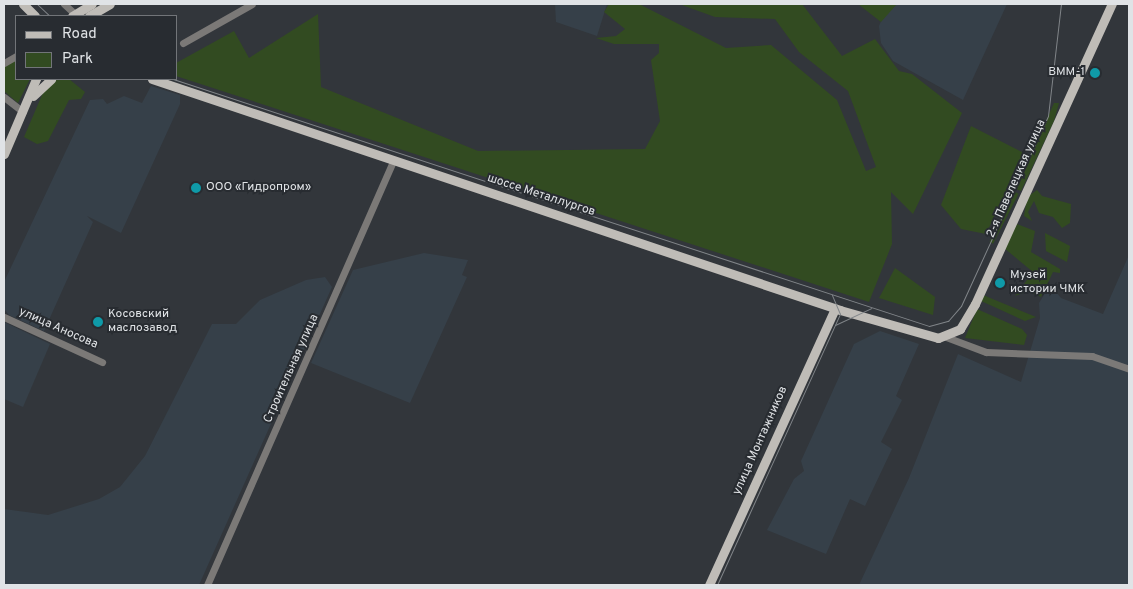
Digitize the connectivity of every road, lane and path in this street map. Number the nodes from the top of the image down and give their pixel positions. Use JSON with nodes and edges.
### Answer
{"nodes":[{"id":1,"x":22,"y":4,"type":"edge"},
{"id":2,"x":64,"y":4,"type":"edge"},
{"id":3,"x":92,"y":4,"type":"edge"},
{"id":4,"x":110,"y":4,"type":"edge"},
{"id":5,"x":252,"y":4,"type":"edge"},
{"id":6,"x":1112,"y":4,"type":"edge"},
{"id":7,"x":34,"y":15,"type":"edge"},
{"id":8,"x":73,"y":15,"type":"edge"},
{"id":9,"x":76,"y":15,"type":"edge"},
{"id":10,"x":91,"y":15,"type":"edge"},
{"id":11,"x":183,"y":43,"type":"dead end"},
{"id":12,"x":15,"y":57,"type":"edge"},
{"id":13,"x":4,"y":63,"type":"edge"},
{"id":14,"x":36,"y":80,"type":"edge"},
{"id":15,"x":50,"y":80,"type":"edge"},
{"id":16,"x":155,"y":80,"type":"edge"},
{"id":17,"x":4,"y":97,"type":"edge"},
{"id":18,"x":24,"y":109,"type":"junction"},
{"id":19,"x":4,"y":154,"type":"edge"},
{"id":20,"x":394,"y":160,"type":"junction"},
{"id":21,"x":835,"y":308,"type":"junction"},
{"id":22,"x":4,"y":317,"type":"edge"},
{"id":23,"x":946,"y":337,"type":"junction"},
{"id":24,"x":102,"y":362,"type":"dead end"},
{"id":25,"x":1129,"y":369,"type":"edge"},
{"id":26,"x":207,"y":585,"type":"edge"},
{"id":27,"x":709,"y":585,"type":"edge"}],
"edges":[{"from":1,"to":7,"type":"main road"},
{"from":2,"to":8,"type":"street"},
{"from":3,"to":9,"type":"main road"},
{"from":4,"to":10,"type":"main road"},
{"from":5,"to":11,"type":"street"},
{"from":6,"to":23,"type":"main road","name":"2-я Павелецкая улица"},
{"from":12,"to":13,"type":"street"},
{"from":14,"to":18,"type":"main road"},
{"from":15,"to":18,"type":"main road"},
{"from":16,"to":20,"type":"main road","name":"шоссе Металлургов"},
{"from":17,"to":18,"type":"street"},
{"from":18,"to":19,"type":"main road"},
{"from":20,"to":21,"type":"main road","name":"шоссе Металлургов"},
{"from":20,"to":26,"type":"street","name":"Строительная улица"},
{"from":21,"to":23,"type":"main road","name":"шоссе Металлургов"},
{"from":21,"to":27,"type":"main road","name":"улица Монтажников"},
{"from":22,"to":24,"type":"street","name":"улица Аносова"},
{"from":23,"to":25,"type":"street"}]}
